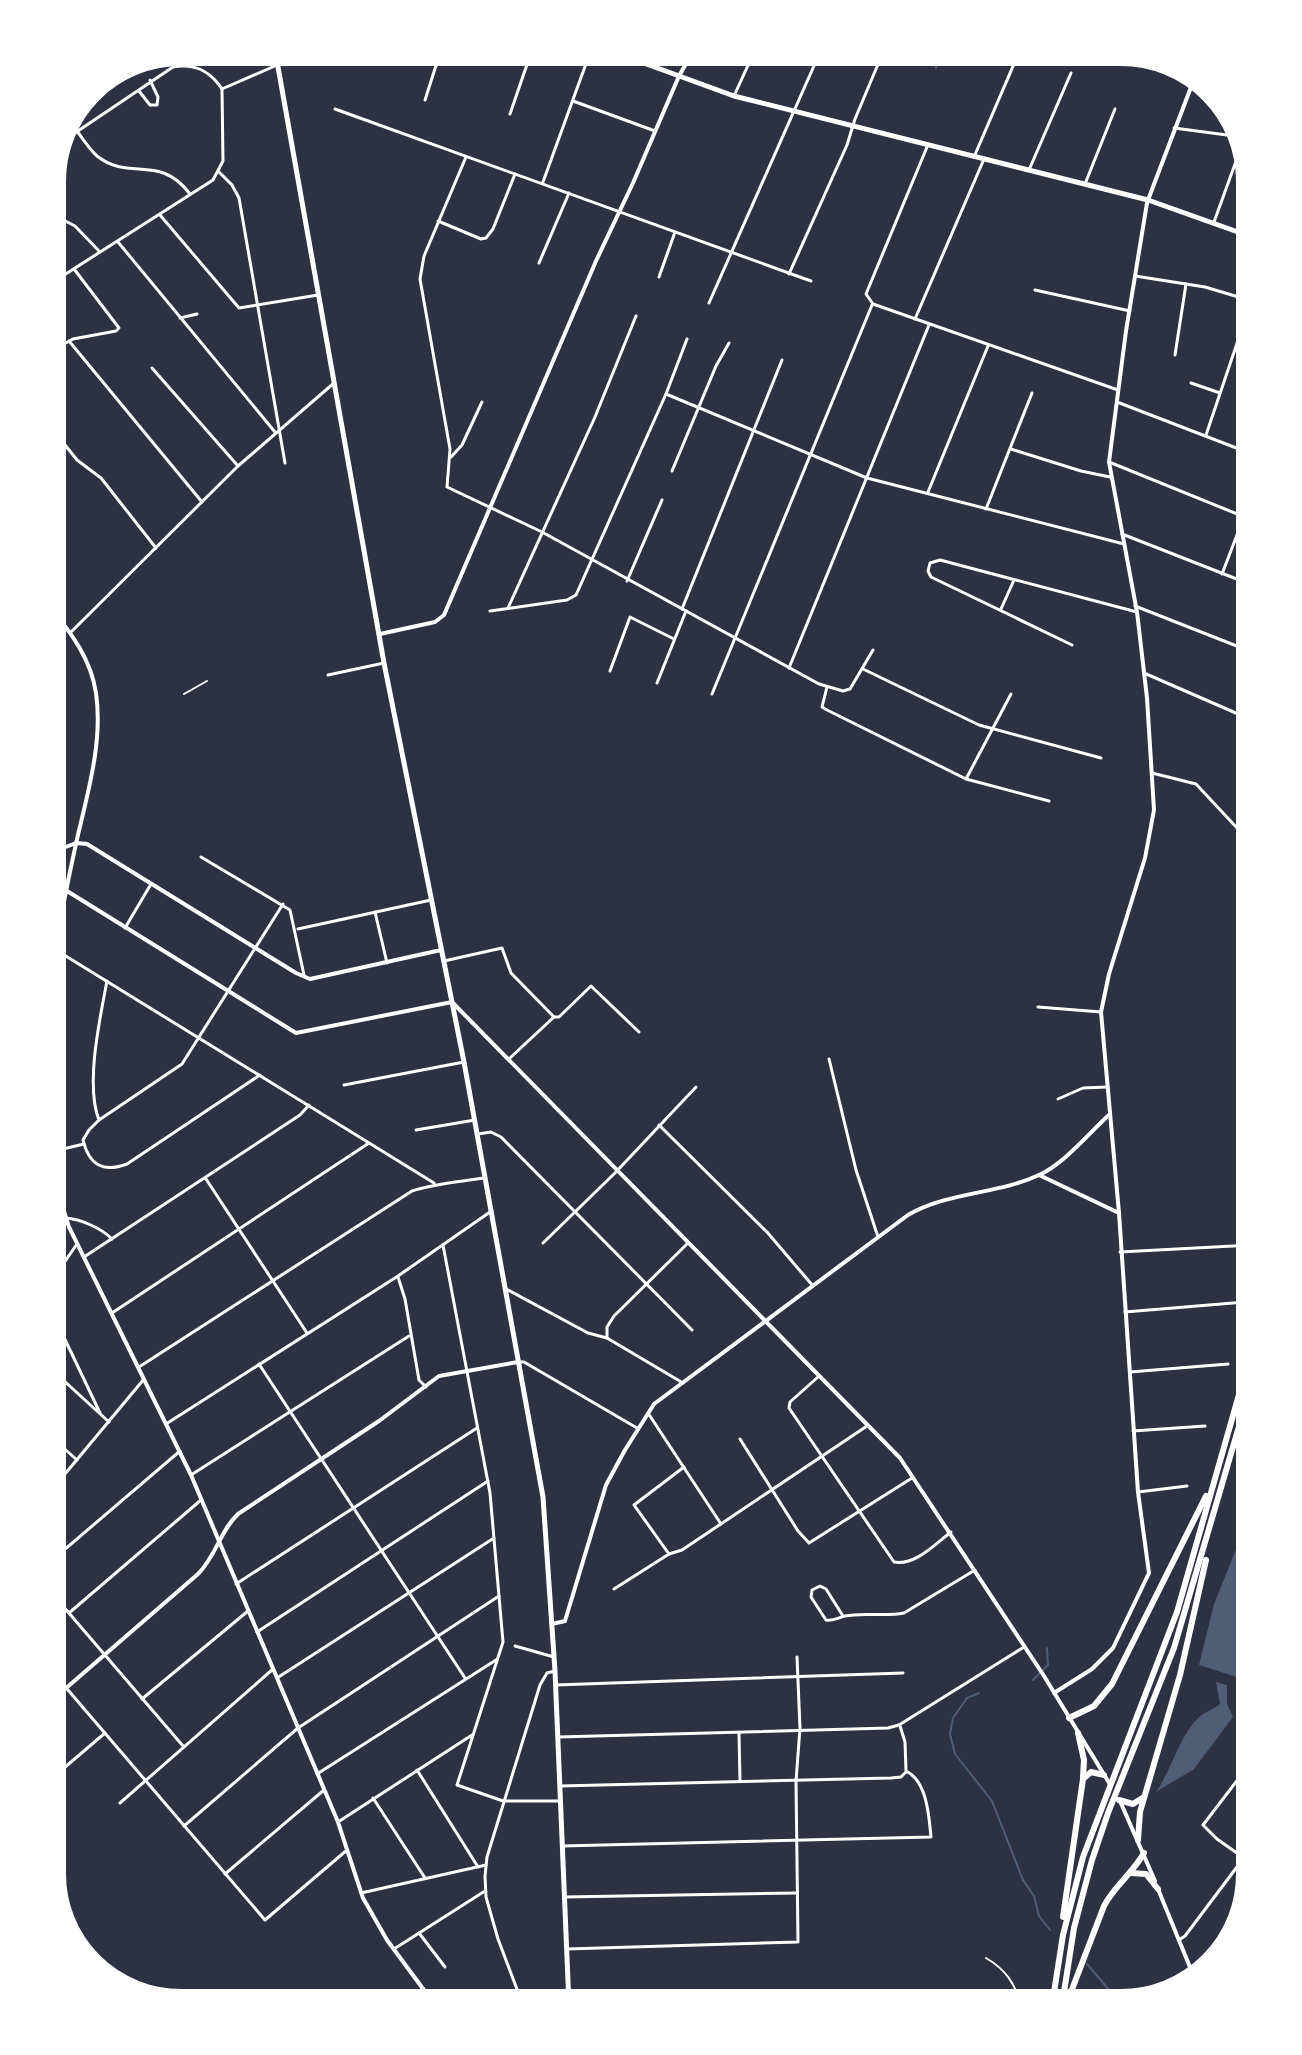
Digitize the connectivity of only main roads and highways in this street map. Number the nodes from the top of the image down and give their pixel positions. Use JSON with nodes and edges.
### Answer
{"nodes":[{"id":1,"x":277,"y":64,"type":"edge"},
{"id":2,"x":646,"y":64,"type":"edge"},
{"id":3,"x":1238,"y":232,"type":"edge"},
{"id":4,"x":1238,"y":1397,"type":"edge"},
{"id":5,"x":1238,"y":1433,"type":"edge"},
{"id":6,"x":1213,"y":1482,"type":"junction"},
{"id":7,"x":1219,"y":1502,"type":"junction"},
{"id":8,"x":1069,"y":1718,"type":"road end"},
{"id":9,"x":1078,"y":1733,"type":"road end"},
{"id":10,"x":1104,"y":1775,"type":"road end"},
{"id":11,"x":1083,"y":1779,"type":"junction"},
{"id":12,"x":1145,"y":1795,"type":"junction"},
{"id":13,"x":1119,"y":1800,"type":"road end"},
{"id":14,"x":1138,"y":1840,"type":"road end"},
{"id":15,"x":1144,"y":1853,"type":"road end"},
{"id":16,"x":1128,"y":1874,"type":"junction"},
{"id":17,"x":1158,"y":1889,"type":"road end"},
{"id":18,"x":1059,"y":1955,"type":"junction"},
{"id":19,"x":569,"y":1991,"type":"edge"},
{"id":20,"x":1054,"y":1991,"type":"edge"},
{"id":21,"x":1066,"y":1991,"type":"edge"},
{"id":22,"x":1069,"y":1991,"type":"edge"}],
"edges":[{"from":1,"to":19,"type":"main road"},
{"from":2,"to":3,"type":"main road"},
{"from":4,"to":6,"type":"highway"},
{"from":5,"to":7,"type":"highway"},
{"from":6,"to":8,"type":"highway"},
{"from":6,"to":18,"type":"highway"},
{"from":7,"to":12,"type":"highway"},
{"from":7,"to":21,"type":"highway"},
{"from":9,"to":11,"type":"highway"},
{"from":10,"to":11,"type":"highway"},
{"from":11,"to":18,"type":"highway"},
{"from":12,"to":13,"type":"highway"},
{"from":12,"to":14,"type":"highway"},
{"from":15,"to":16,"type":"highway"},
{"from":16,"to":17,"type":"highway"},
{"from":16,"to":22,"type":"highway"},
{"from":18,"to":20,"type":"highway"}]}
